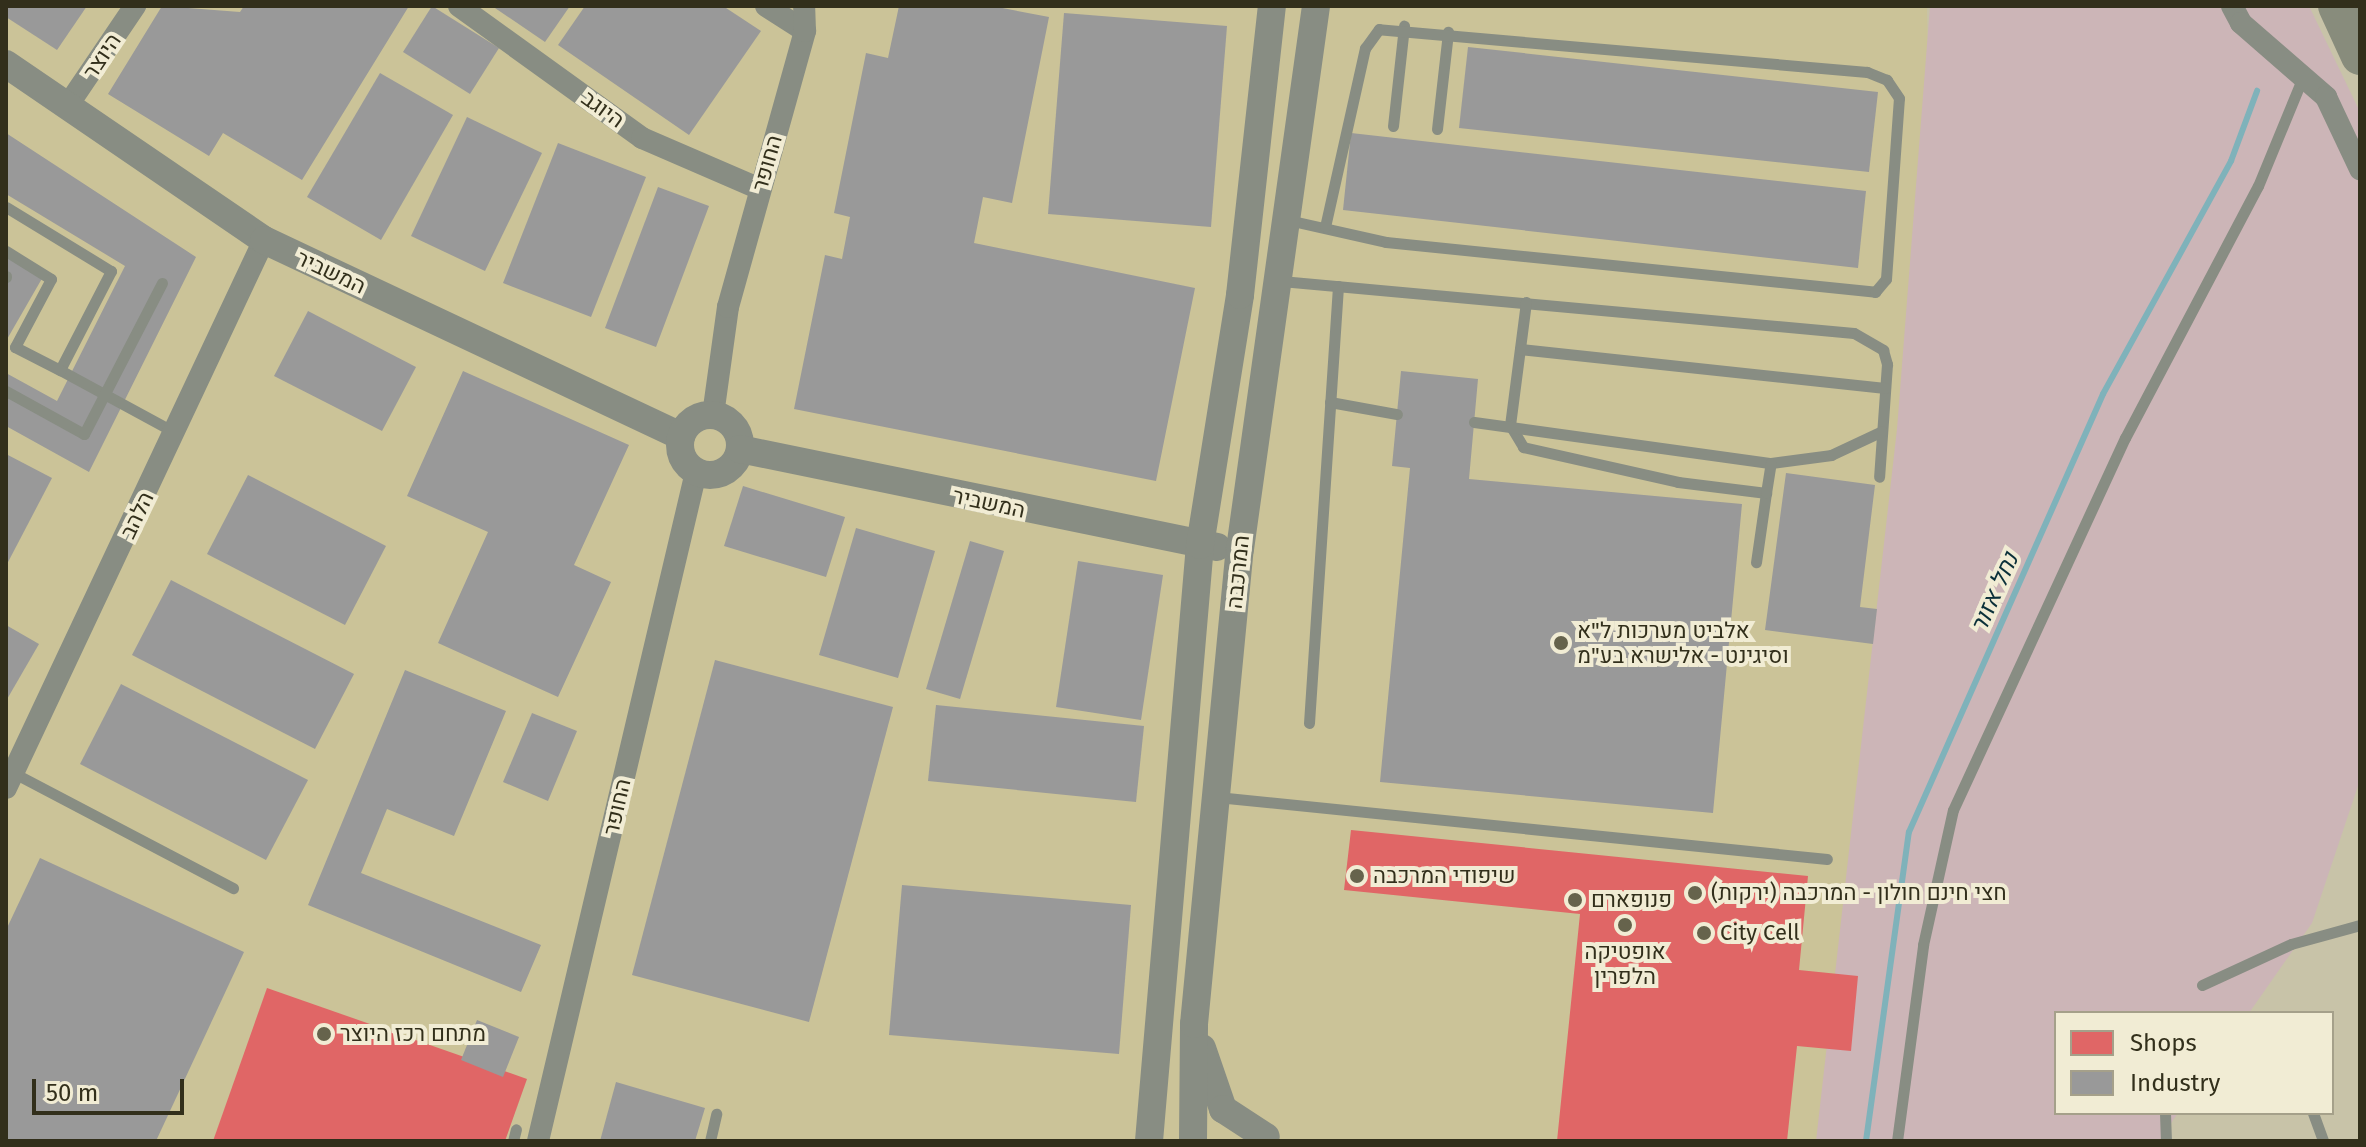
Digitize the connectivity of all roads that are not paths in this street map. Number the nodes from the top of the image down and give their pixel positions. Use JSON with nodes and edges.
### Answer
{"nodes":[{"id":1,"x":135,"y":6,"type":"edge"},
{"id":2,"x":459,"y":6,"type":"edge"},
{"id":3,"x":766,"y":6,"type":"edge"},
{"id":4,"x":804,"y":6,"type":"edge"},
{"id":5,"x":1272,"y":6,"type":"edge"},
{"id":6,"x":1316,"y":6,"type":"edge"},
{"id":7,"x":2232,"y":6,"type":"edge"},
{"id":8,"x":2339,"y":6,"type":"edge"},
{"id":9,"x":1404,"y":26,"type":"junction"},
{"id":10,"x":805,"y":31,"type":"junction"},
{"id":11,"x":1448,"y":32,"type":"junction"},
{"id":12,"x":2360,"y":38,"type":"edge"},
{"id":13,"x":2360,"y":56,"type":"edge"},
{"id":14,"x":6,"y":64,"type":"edge"},
{"id":15,"x":2302,"y":79,"type":"junction"},
{"id":16,"x":68,"y":105,"type":"junction"},
{"id":17,"x":1393,"y":126,"type":"dead end"},
{"id":18,"x":1437,"y":129,"type":"dead end"},
{"id":19,"x":2360,"y":169,"type":"edge"},
{"id":20,"x":760,"y":189,"type":"junction"},
{"id":21,"x":6,"y":207,"type":"edge"},
{"id":22,"x":1288,"y":220,"type":"junction"},
{"id":23,"x":1325,"y":227,"type":"junction"},
{"id":24,"x":264,"y":240,"type":"junction"},
{"id":25,"x":6,"y":251,"type":"edge"},
{"id":26,"x":1281,"y":281,"type":"junction"},
{"id":27,"x":162,"y":283,"type":"dead end"},
{"id":28,"x":1338,"y":286,"type":"junction"},
{"id":29,"x":1526,"y":302,"type":"junction"},
{"id":30,"x":1520,"y":349,"type":"junction"},
{"id":31,"x":60,"y":370,"type":"junction"},
{"id":32,"x":1885,"y":388,"type":"junction"},
{"id":33,"x":6,"y":391,"type":"edge"},
{"id":34,"x":1330,"y":402,"type":"junction"},
{"id":35,"x":1397,"y":414,"type":"dead end"},
{"id":36,"x":713,"y":415,"type":"junction"},
{"id":37,"x":1474,"y":422,"type":"dead end"},
{"id":38,"x":1510,"y":425,"type":"junction"},
{"id":39,"x":1882,"y":431,"type":"junction"},
{"id":40,"x":176,"y":433,"type":"junction"},
{"id":41,"x":681,"y":436,"type":"junction"},
{"id":42,"x":740,"y":449,"type":"junction"},
{"id":43,"x":1771,"y":463,"type":"junction"},
{"id":44,"x":696,"y":472,"type":"junction"},
{"id":45,"x":1879,"y":477,"type":"dead end"},
{"id":46,"x":1766,"y":493,"type":"junction"},
{"id":47,"x":1200,"y":545,"type":"junction"},
{"id":48,"x":1240,"y":549,"type":"junction"},
{"id":49,"x":1756,"y":562,"type":"dead end"},
{"id":50,"x":1309,"y":723,"type":"dead end"},
{"id":51,"x":8,"y":777,"type":"edge"},
{"id":52,"x":1216,"y":797,"type":"junction"},
{"id":53,"x":1827,"y":859,"type":"dead end"},
{"id":54,"x":233,"y":888,"type":"dead end"},
{"id":55,"x":2360,"y":925,"type":"edge"},
{"id":56,"x":2202,"y":985,"type":"dead end"},
{"id":57,"x":1194,"y":1024,"type":"junction"},
{"id":58,"x":716,"y":1114,"type":"dead end"},
{"id":59,"x":2165,"y":1115,"type":"edge"},
{"id":60,"x":2314,"y":1115,"type":"edge"},
{"id":61,"x":538,"y":1141,"type":"edge"},
{"id":62,"x":710,"y":1141,"type":"edge"},
{"id":63,"x":1149,"y":1141,"type":"edge"},
{"id":64,"x":1193,"y":1141,"type":"edge"},
{"id":65,"x":1231,"y":1141,"type":"edge"},
{"id":66,"x":1897,"y":1141,"type":"edge"},
{"id":67,"x":2166,"y":1141,"type":"edge"},
{"id":68,"x":2323,"y":1141,"type":"edge"}],
"edges":[{"from":1,"to":16,"type":"street","name":"היוצר"},
{"from":2,"to":20,"type":"street","name":"היוגב"},
{"from":3,"to":10,"type":"street"},
{"from":4,"to":10,"type":"street","name":"החופר"},
{"from":5,"to":47,"type":"street","name":"המרכבה"},
{"from":6,"to":22,"type":"street","name":"המרכבה"},
{"from":7,"to":15,"type":"street"},
{"from":8,"to":12,"type":"highway"},
{"from":8,"to":13,"type":"highway"},
{"from":9,"to":11,"type":"lane"},
{"from":9,"to":17,"type":"lane"},
{"from":9,"to":23,"type":"lane"},
{"from":10,"to":20,"type":"street","name":"החופר"},
{"from":11,"to":18,"type":"lane"},
{"from":11,"to":23,"type":"lane"},
{"from":14,"to":16,"type":"street","name":"המשביר"},
{"from":15,"to":19,"type":"street"},
{"from":15,"to":66,"type":"lane"},
{"from":16,"to":24,"type":"street","name":"המשביר"},
{"from":20,"to":36,"type":"street","name":"החופר"},
{"from":21,"to":31,"type":"lane"},
{"from":22,"to":23,"type":"lane"},
{"from":22,"to":26,"type":"street","name":"המרכבה"},
{"from":24,"to":40,"type":"street","name":"הלהב"},
{"from":24,"to":41,"type":"street","name":"המשביר"},
{"from":25,"to":31,"type":"lane"},
{"from":26,"to":28,"type":"lane"},
{"from":26,"to":48,"type":"street","name":"המרכבה"},
{"from":27,"to":33,"type":"lane","bridge":true},
{"from":28,"to":29,"type":"lane"},
{"from":28,"to":34,"type":"lane"},
{"from":29,"to":30,"type":"lane"},
{"from":29,"to":32,"type":"lane"},
{"from":30,"to":32,"type":"lane"},
{"from":30,"to":38,"type":"lane"},
{"from":31,"to":40,"type":"lane"},
{"from":32,"to":39,"type":"lane"},
{"from":34,"to":35,"type":"lane"},
{"from":34,"to":50,"type":"lane"},
{"from":36,"to":41,"type":"street"},
{"from":36,"to":42,"type":"street"},
{"from":37,"to":38,"type":"lane"},
{"from":38,"to":43,"type":"lane"},
{"from":38,"to":46,"type":"lane"},
{"from":39,"to":43,"type":"lane"},
{"from":39,"to":45,"type":"lane"},
{"from":40,"to":51,"type":"street","name":"הלהב"},
{"from":41,"to":44,"type":"street"},
{"from":42,"to":44,"type":"street"},
{"from":42,"to":47,"type":"street","name":"המשביר"},
{"from":43,"to":46,"type":"lane"},
{"from":44,"to":61,"type":"street","name":"החופר"},
{"from":46,"to":49,"type":"lane"},
{"from":47,"to":48,"type":"street","name":"המשביר"},
{"from":47,"to":63,"type":"street","name":"המרכבה"},
{"from":48,"to":52,"type":"street","name":"המרכבה"},
{"from":51,"to":54,"type":"lane"},
{"from":52,"to":53,"type":"lane"},
{"from":52,"to":57,"type":"street","name":"המרכבה"},
{"from":55,"to":56,"type":"lane"},
{"from":57,"to":64,"type":"street","name":"המרכבה"},
{"from":57,"to":65,"type":"street"},
{"from":58,"to":62,"type":"lane"},
{"from":59,"to":67,"type":"lane"},
{"from":60,"to":68,"type":"lane"}]}
